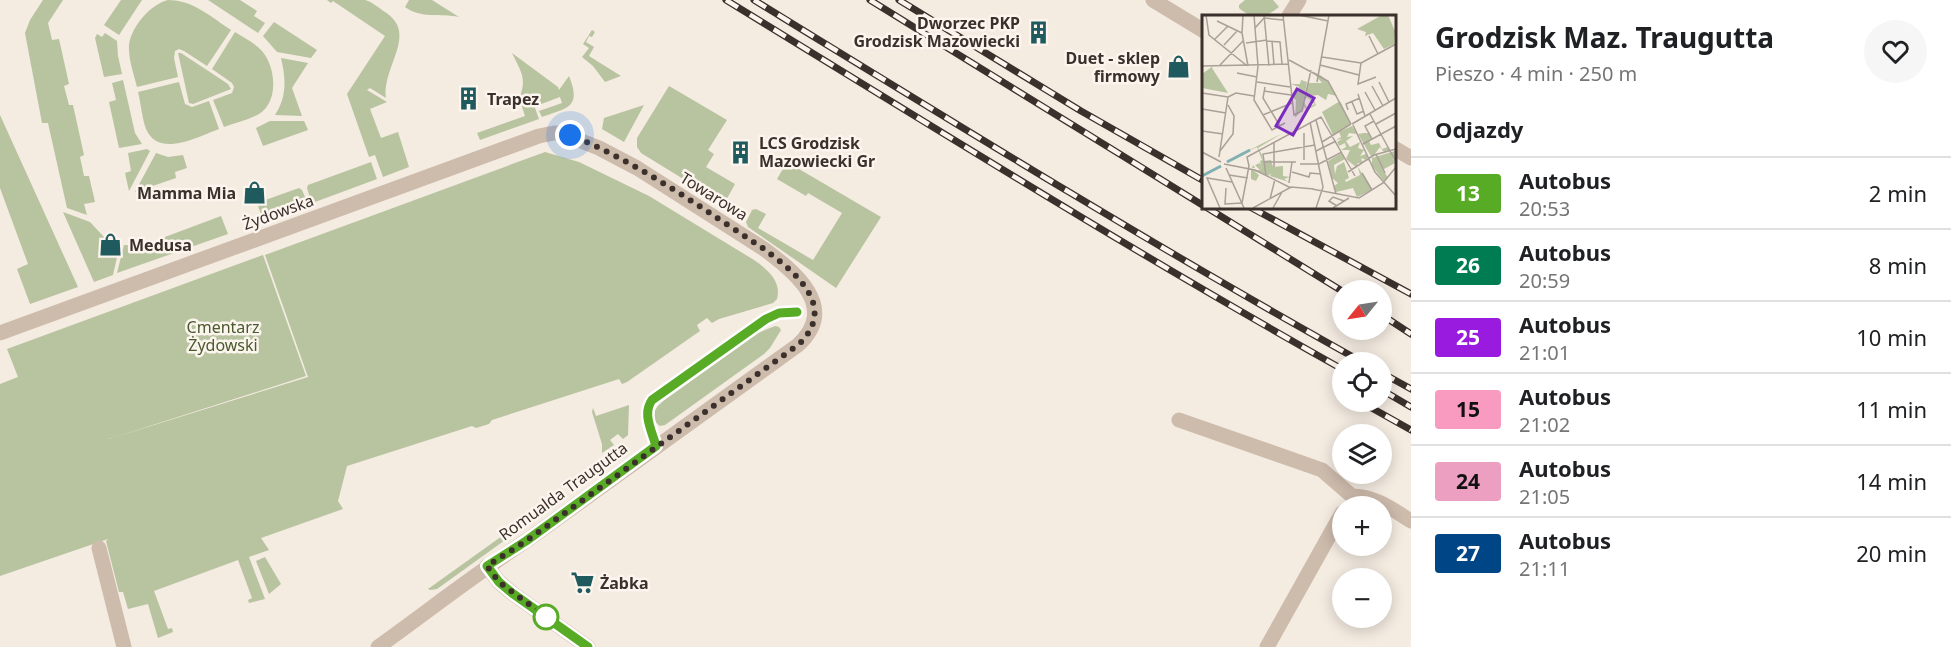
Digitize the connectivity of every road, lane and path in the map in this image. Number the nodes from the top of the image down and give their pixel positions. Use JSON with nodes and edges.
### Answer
{"nodes":[{"id":1,"x":1153,"y":0,"type":"edge"},
{"id":2,"x":1299,"y":0,"type":"edge"},
{"id":3,"x":1290,"y":15,"type":"edge"},
{"id":4,"x":1202,"y":30,"type":"edge"},
{"id":5,"x":570,"y":135,"type":"joint"},
{"id":6,"x":1396,"y":149,"type":"edge"},
{"id":7,"x":1411,"y":158,"type":"edge"},
{"id":8,"x":815,"y":312,"type":"joint"},
{"id":9,"x":0,"y":333,"type":"edge"},
{"id":10,"x":1179,"y":420,"type":"dead end"},
{"id":11,"x":1345,"y":496,"type":"edge"},
{"id":12,"x":1392,"y":510,"type":"edge"},
{"id":13,"x":1411,"y":521,"type":"edge"},
{"id":14,"x":1332,"y":531,"type":"edge"},
{"id":15,"x":99,"y":548,"type":"dead end"},
{"id":16,"x":487,"y":566,"type":"junction"},
{"id":17,"x":124,"y":647,"type":"edge"},
{"id":18,"x":378,"y":647,"type":"edge"},
{"id":19,"x":588,"y":647,"type":"edge"},
{"id":20,"x":1267,"y":647,"type":"edge"}],
"edges":[{"from":1,"to":4,"type":"street"},
{"from":2,"to":3,"type":"street"},
{"from":5,"to":8,"type":"street","name":"Towarowa"},
{"from":5,"to":9,"type":"street","name":"Żydowska"},
{"from":6,"to":7,"type":"street"},
{"from":8,"to":16,"type":"street","name":"Romualda Traugutta"},
{"from":10,"to":11,"type":"street"},
{"from":12,"to":13,"type":"street"},
{"from":14,"to":20,"type":"street"},
{"from":15,"to":17,"type":"street"},
{"from":16,"to":18,"type":"street","name":"Romualda Traugutta"},
{"from":16,"to":19,"type":"street"}]}
